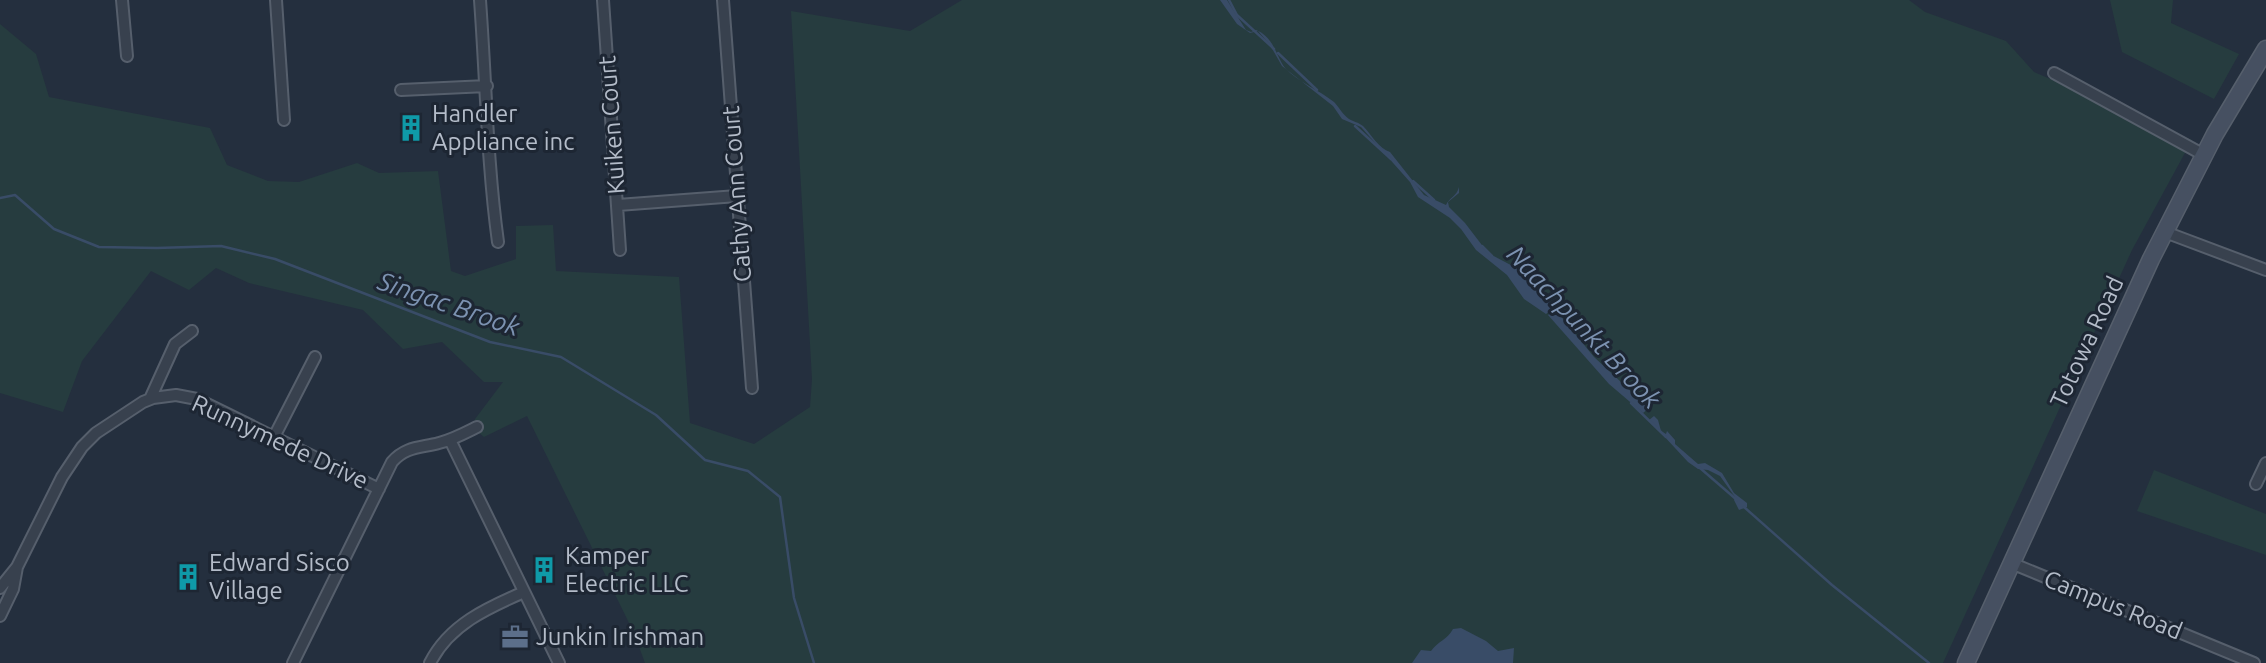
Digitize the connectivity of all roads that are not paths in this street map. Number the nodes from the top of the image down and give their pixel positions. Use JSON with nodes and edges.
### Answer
{"nodes":[{"id":1,"x":122,"y":0,"type":"edge"},
{"id":2,"x":276,"y":0,"type":"edge"},
{"id":3,"x":480,"y":0,"type":"edge"},
{"id":4,"x":603,"y":0,"type":"edge"},
{"id":5,"x":723,"y":0,"type":"edge"},
{"id":6,"x":2266,"y":49,"type":"edge"},
{"id":7,"x":127,"y":56,"type":"dead end"},
{"id":8,"x":2054,"y":73,"type":"dead end"},
{"id":9,"x":487,"y":86,"type":"junction"},
{"id":10,"x":401,"y":90,"type":"dead end"},
{"id":11,"x":284,"y":120,"type":"dead end"},
{"id":12,"x":2204,"y":155,"type":"junction"},
{"id":13,"x":737,"y":196,"type":"junction"},
{"id":14,"x":618,"y":205,"type":"junction"},
{"id":15,"x":2165,"y":232,"type":"junction"},
{"id":16,"x":498,"y":242,"type":"dead end"},
{"id":17,"x":621,"y":250,"type":"dead end"},
{"id":18,"x":2266,"y":270,"type":"edge"},
{"id":19,"x":192,"y":331,"type":"dead end"},
{"id":20,"x":315,"y":357,"type":"dead end"},
{"id":21,"x":752,"y":388,"type":"dead end"},
{"id":22,"x":150,"y":399,"type":"junction"},
{"id":23,"x":477,"y":426,"type":"dead end"},
{"id":24,"x":274,"y":437,"type":"junction"},
{"id":25,"x":450,"y":440,"type":"junction"},
{"id":26,"x":2266,"y":463,"type":"edge"},
{"id":27,"x":2256,"y":485,"type":"dead end"},
{"id":28,"x":379,"y":489,"type":"junction"},
{"id":29,"x":2011,"y":563,"type":"junction"},
{"id":30,"x":17,"y":568,"type":"junction"},
{"id":31,"x":0,"y":588,"type":"edge"},
{"id":32,"x":524,"y":592,"type":"junction"},
{"id":33,"x":0,"y":616,"type":"edge"},
{"id":34,"x":293,"y":663,"type":"edge"},
{"id":35,"x":430,"y":663,"type":"edge"},
{"id":36,"x":559,"y":663,"type":"edge"},
{"id":37,"x":1966,"y":663,"type":"edge"},
{"id":38,"x":2254,"y":663,"type":"edge"}],
"edges":[{"from":1,"to":7,"type":"street"},
{"from":2,"to":11,"type":"street"},
{"from":3,"to":9,"type":"street"},
{"from":4,"to":14,"type":"street","name":"Kuiken Court"},
{"from":5,"to":13,"type":"street","name":"Cathy Ann Court"},
{"from":6,"to":12,"type":"main road","name":"Totowa Road"},
{"from":8,"to":12,"type":"street"},
{"from":9,"to":10,"type":"street"},
{"from":9,"to":16,"type":"street"},
{"from":12,"to":15,"type":"main road","name":"Totowa Road"},
{"from":13,"to":14,"type":"street"},
{"from":13,"to":21,"type":"street","name":"Cathy Ann Court"},
{"from":14,"to":17,"type":"street","name":"Kuiken Court"},
{"from":15,"to":18,"type":"street"},
{"from":15,"to":29,"type":"main road","name":"Totowa Road"},
{"from":19,"to":22,"type":"street"},
{"from":20,"to":24,"type":"street"},
{"from":22,"to":24,"type":"street","name":"Runnymede Drive"},
{"from":22,"to":30,"type":"street","name":"Runnymede Drive"},
{"from":23,"to":25,"type":"street"},
{"from":24,"to":28,"type":"street","name":"Runnymede Drive"},
{"from":25,"to":28,"type":"street"},
{"from":25,"to":32,"type":"street"},
{"from":26,"to":27,"type":"street"},
{"from":28,"to":34,"type":"street"},
{"from":29,"to":37,"type":"main road","name":"Totowa Road"},
{"from":29,"to":38,"type":"street","name":"Campus Road"},
{"from":30,"to":31,"type":"street","name":"Runnymede Drive"},
{"from":30,"to":33,"type":"street","name":"Runnymede Drive"},
{"from":32,"to":35,"type":"street"},
{"from":32,"to":36,"type":"street"}]}
